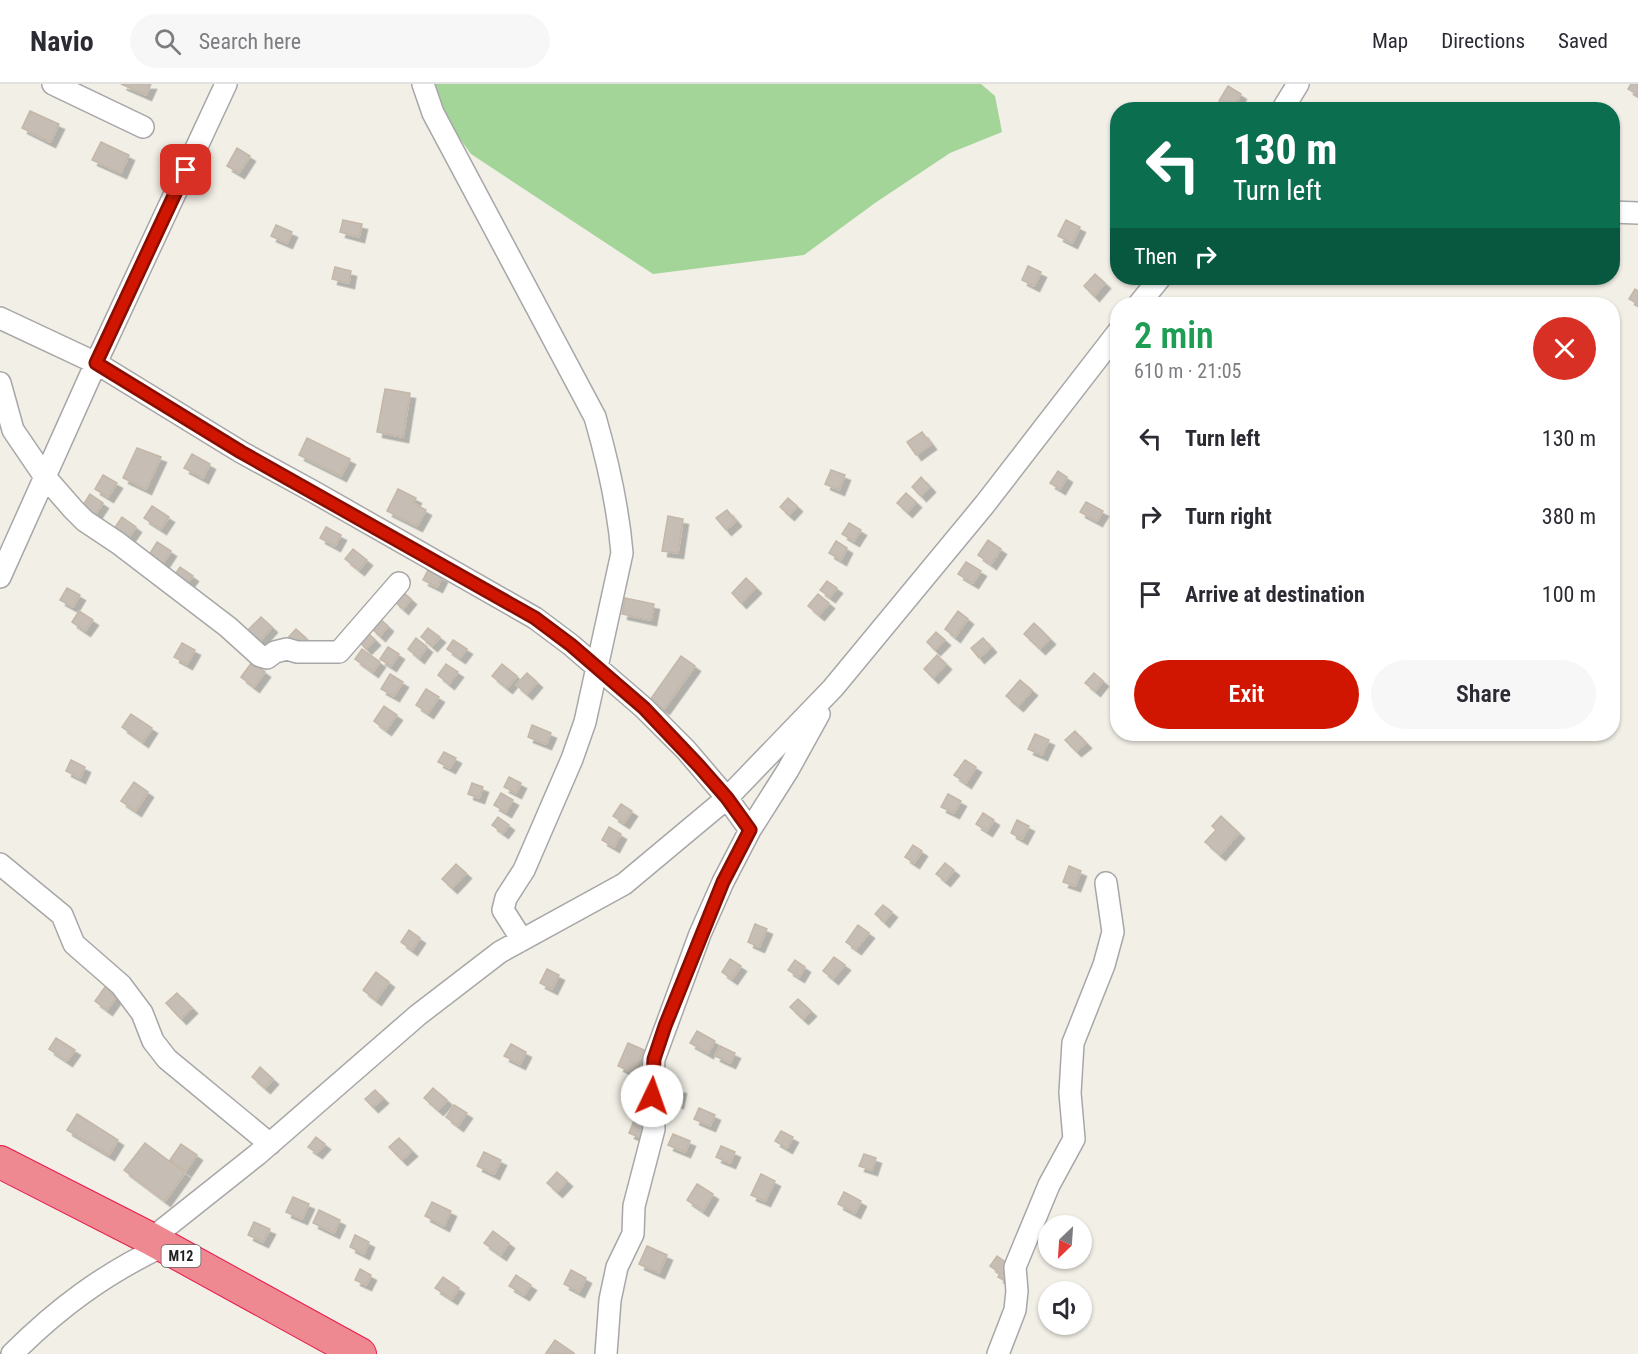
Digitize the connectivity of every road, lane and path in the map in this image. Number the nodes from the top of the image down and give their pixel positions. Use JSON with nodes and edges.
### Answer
{"nodes":[{"id":1,"x":52,"y":84,"type":"edge"},
{"id":2,"x":226,"y":84,"type":"edge"},
{"id":3,"x":423,"y":84,"type":"edge"},
{"id":4,"x":1298,"y":84,"type":"edge"},
{"id":5,"x":1287,"y":102,"type":"edge"},
{"id":6,"x":143,"y":127,"type":"dead end"},
{"id":7,"x":1620,"y":212,"type":"edge"},
{"id":8,"x":1638,"y":213,"type":"edge"},
{"id":9,"x":1154,"y":285,"type":"edge"},
{"id":10,"x":1145,"y":297,"type":"edge"},
{"id":11,"x":0,"y":318,"type":"edge"},
{"id":12,"x":1110,"y":342,"type":"edge"},
{"id":13,"x":96,"y":363,"type":"junction"},
{"id":14,"x":0,"y":383,"type":"edge"},
{"id":15,"x":7,"y":427,"type":"edge"},
{"id":16,"x":45,"y":477,"type":"junction"},
{"id":17,"x":0,"y":577,"type":"edge"},
{"id":18,"x":399,"y":583,"type":"dead end"},
{"id":19,"x":596,"y":668,"type":"junction"},
{"id":20,"x":834,"y":688,"type":"junction"},
{"id":21,"x":727,"y":798,"type":"junction"},
{"id":22,"x":750,"y":830,"type":"junction"},
{"id":23,"x":0,"y":864,"type":"edge"},
{"id":24,"x":1106,"y":883,"type":"dead end"},
{"id":25,"x":522,"y":940,"type":"junction"},
{"id":26,"x":270,"y":1144,"type":"junction"},
{"id":27,"x":0,"y":1161,"type":"edge"},
{"id":28,"x":157,"y":1243,"type":"junction"},
{"id":29,"x":12,"y":1354,"type":"edge"},
{"id":30,"x":360,"y":1354,"type":"edge"},
{"id":31,"x":606,"y":1354,"type":"edge"},
{"id":32,"x":998,"y":1354,"type":"edge"}],
"edges":[{"from":1,"to":6,"type":"street"},
{"from":2,"to":13,"type":"street"},
{"from":3,"to":19,"type":"street"},
{"from":4,"to":5,"type":"street"},
{"from":7,"to":8,"type":"street"},
{"from":9,"to":10,"type":"street"},
{"from":11,"to":13,"type":"street"},
{"from":12,"to":20,"type":"street"},
{"from":13,"to":16,"type":"street"},
{"from":13,"to":19,"type":"street"},
{"from":14,"to":15,"type":"street"},
{"from":15,"to":16,"type":"street"},
{"from":16,"to":17,"type":"street"},
{"from":16,"to":18,"type":"street"},
{"from":19,"to":21,"type":"street"},
{"from":19,"to":25,"type":"street"},
{"from":20,"to":21,"type":"street"},
{"from":20,"to":22,"type":"street"},
{"from":21,"to":22,"type":"street"},
{"from":21,"to":25,"type":"street"},
{"from":22,"to":31,"type":"street"},
{"from":23,"to":26,"type":"street"},
{"from":24,"to":32,"type":"street"},
{"from":25,"to":26,"type":"street"},
{"from":26,"to":28,"type":"street"},
{"from":27,"to":28,"type":"highway","number":"M12"},
{"from":28,"to":29,"type":"street"},
{"from":28,"to":30,"type":"highway","number":"M12"}]}
